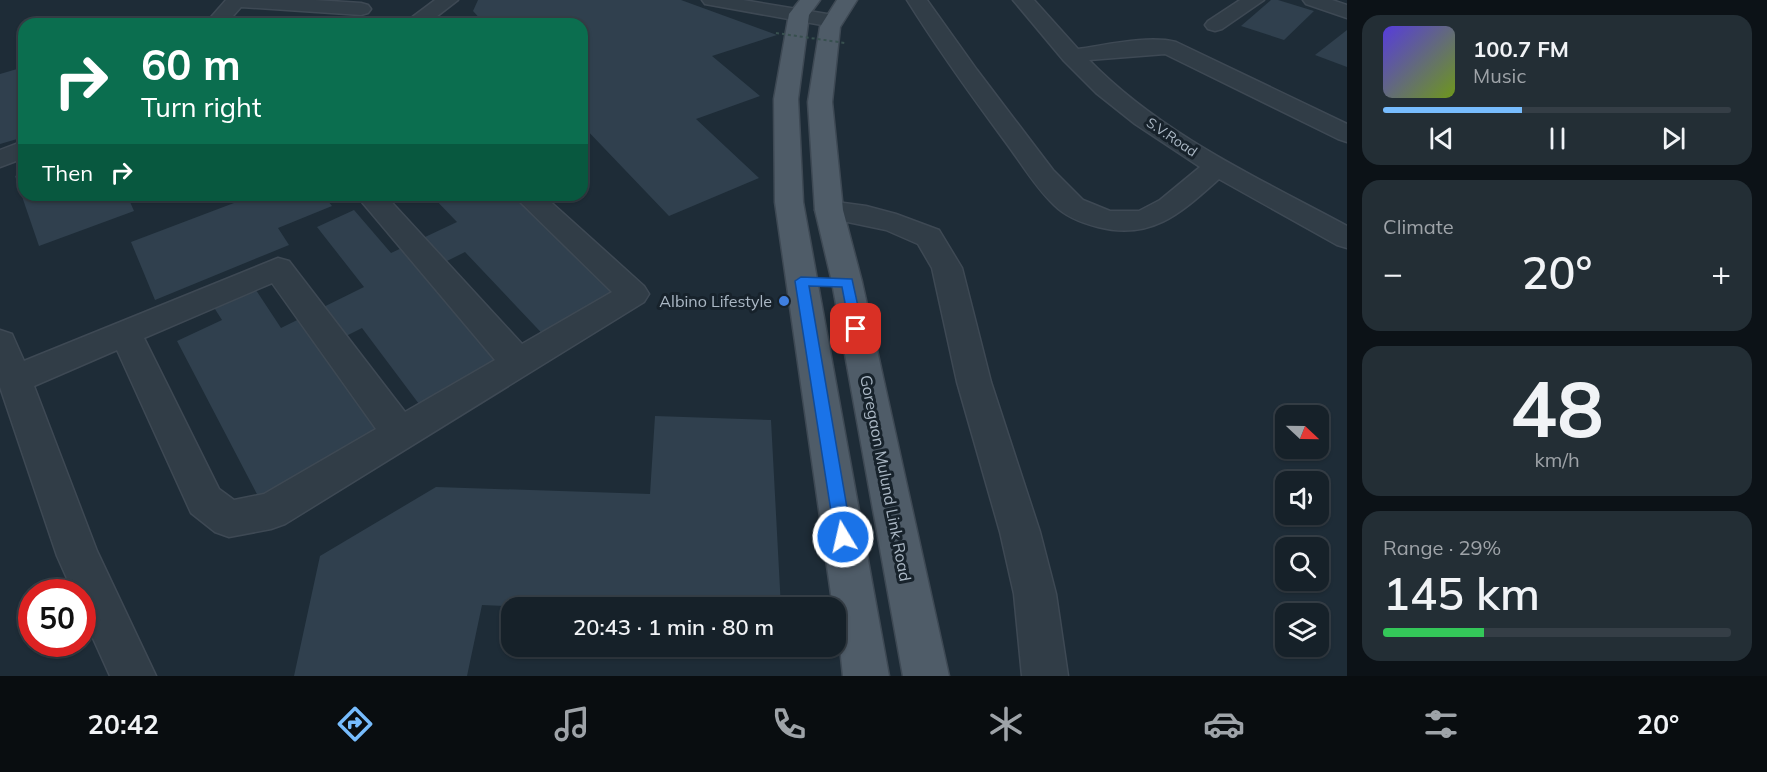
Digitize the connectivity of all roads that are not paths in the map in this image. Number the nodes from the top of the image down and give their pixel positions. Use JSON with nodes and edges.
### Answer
{"nodes":[{"id":1,"x":448,"y":0,"type":"edge"},
{"id":2,"x":712,"y":0,"type":"edge"},
{"id":3,"x":917,"y":0,"type":"edge"},
{"id":4,"x":1023,"y":0,"type":"edge"},
{"id":5,"x":1254,"y":0,"type":"edge"},
{"id":6,"x":1313,"y":0,"type":"edge"},
{"id":7,"x":236,"y":1,"type":"edge"},
{"id":8,"x":748,"y":2,"type":"edge"},
{"id":9,"x":361,"y":9,"type":"dead end"},
{"id":10,"x":1347,"y":12,"type":"edge"},
{"id":11,"x":813,"y":17,"type":"edge"},
{"id":12,"x":220,"y":18,"type":"edge"},
{"id":13,"x":424,"y":18,"type":"edge"},
{"id":14,"x":1215,"y":25,"type":"dead end"},
{"id":15,"x":1072,"y":56,"type":"junction"},
{"id":16,"x":1347,"y":134,"type":"edge"},
{"id":17,"x":18,"y":152,"type":"edge"},
{"id":18,"x":0,"y":159,"type":"edge"},
{"id":19,"x":1216,"y":167,"type":"junction"},
{"id":20,"x":375,"y":201,"type":"edge"},
{"id":21,"x":533,"y":201,"type":"edge"},
{"id":22,"x":829,"y":210,"type":"junction"},
{"id":23,"x":1347,"y":238,"type":"edge"},
{"id":24,"x":801,"y":281,"type":"junction"},
{"id":25,"x":847,"y":282,"type":"junction"},
{"id":26,"x":125,"y":333,"type":"junction"},
{"id":27,"x":0,"y":343,"type":"edge"},
{"id":28,"x":517,"y":363,"type":"junction"},
{"id":29,"x":15,"y":380,"type":"junction"},
{"id":30,"x":400,"y":433,"type":"junction"},
{"id":31,"x":133,"y":676,"type":"edge"},
{"id":32,"x":866,"y":676,"type":"edge"},
{"id":33,"x":926,"y":676,"type":"edge"},
{"id":34,"x":1046,"y":676,"type":"edge"}],
"edges":[{"from":1,"to":13,"type":"street"},
{"from":2,"to":8,"type":"street"},
{"from":3,"to":19,"type":"street"},
{"from":4,"to":15,"type":"street","name":"S.V.Road"},
{"from":5,"to":14,"type":"street"},
{"from":6,"to":10,"type":"street"},
{"from":7,"to":9,"type":"street"},
{"from":7,"to":12,"type":"street"},
{"from":8,"to":11,"type":"street"},
{"from":11,"to":22,"type":"main road","name":"Goregaon Mulund Link Road"},
{"from":11,"to":24,"type":"main road"},
{"from":15,"to":16,"type":"street"},
{"from":15,"to":19,"type":"street","name":"S.V.Road"},
{"from":17,"to":18,"type":"street"},
{"from":19,"to":23,"type":"street","name":"S.V.Road"},
{"from":20,"to":28,"type":"street"},
{"from":21,"to":28,"type":"street"},
{"from":22,"to":25,"type":"main road","name":"Goregaon Mulund Link Road"},
{"from":22,"to":34,"type":"street"},
{"from":24,"to":25,"type":"main road"},
{"from":24,"to":32,"type":"main road"},
{"from":25,"to":33,"type":"main road","name":"Goregaon Mulund Link Road"},
{"from":26,"to":29,"type":"street"},
{"from":26,"to":30,"type":"street"},
{"from":26,"to":30,"type":"street"},
{"from":27,"to":29,"type":"street"},
{"from":28,"to":30,"type":"street"},
{"from":29,"to":31,"type":"street"}]}
